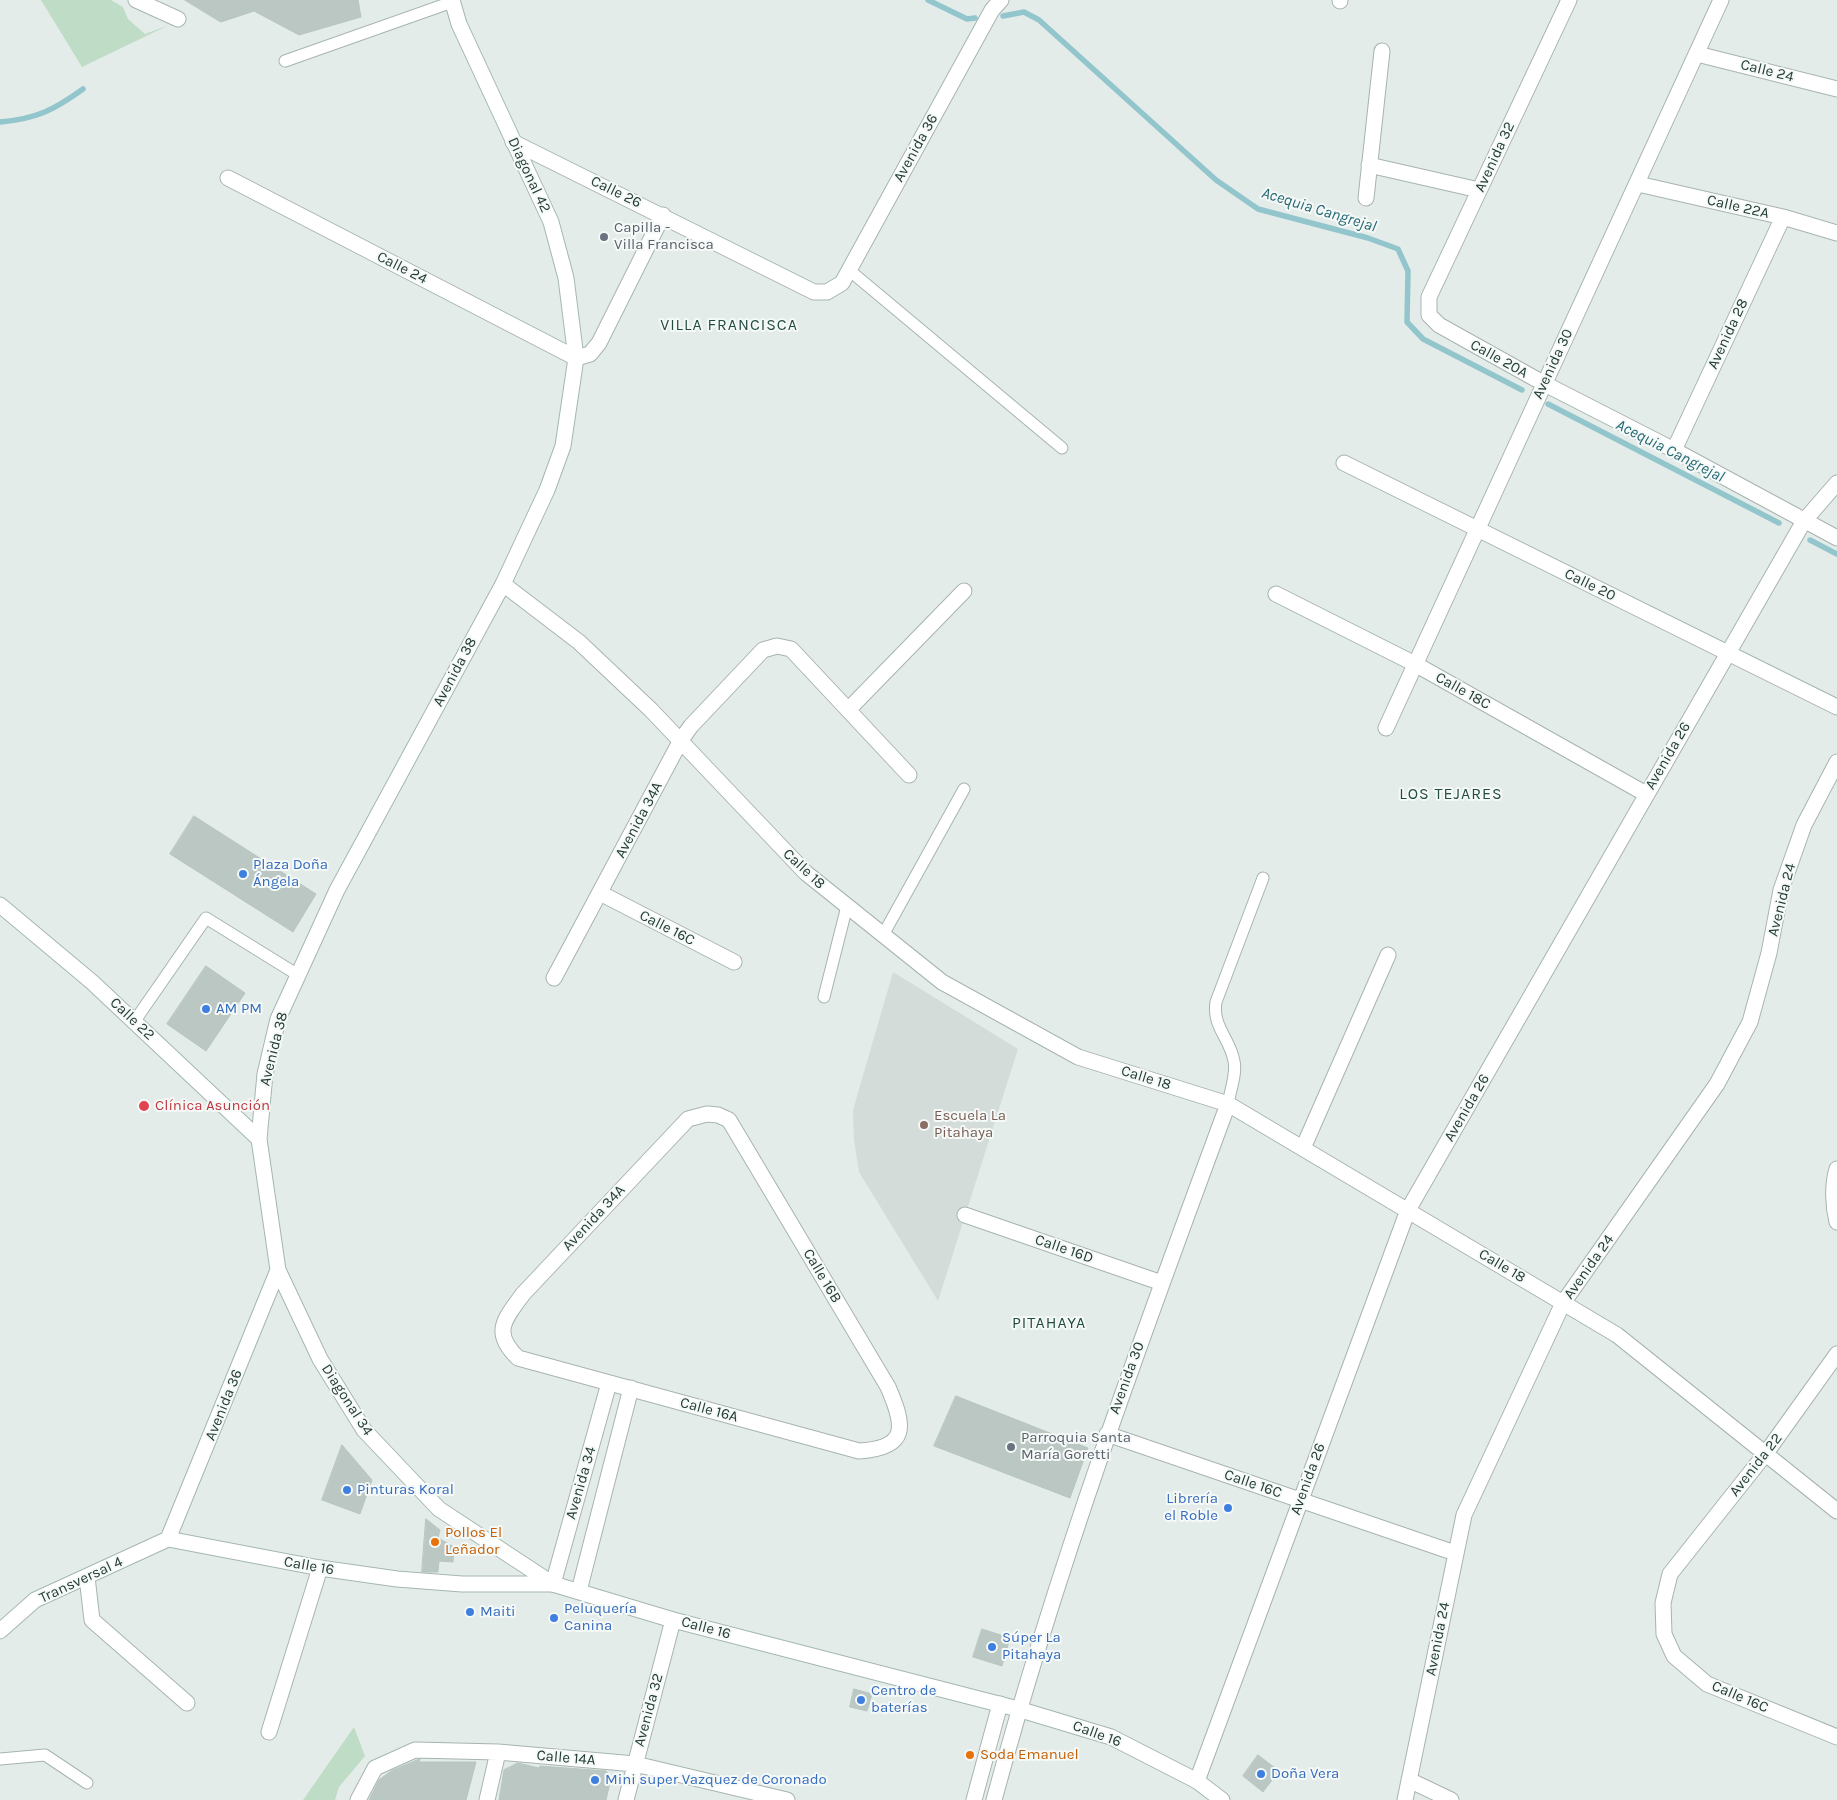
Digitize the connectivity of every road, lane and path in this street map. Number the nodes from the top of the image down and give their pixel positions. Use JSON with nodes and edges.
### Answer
{"nodes":[{"id":1,"x":136,"y":0,"type":"edge"},
{"id":2,"x":1001,"y":0,"type":"edge"},
{"id":3,"x":1569,"y":0,"type":"edge"},
{"id":4,"x":1721,"y":0,"type":"edge"},
{"id":5,"x":452,"y":1,"type":"edge"},
{"id":6,"x":178,"y":18,"type":"dead end"},
{"id":7,"x":1382,"y":51,"type":"dead end"},
{"id":8,"x":1697,"y":54,"type":"junction"},
{"id":9,"x":285,"y":60,"type":"dead end"},
{"id":10,"x":1837,"y":89,"type":"edge"},
{"id":11,"x":513,"y":142,"type":"junction"},
{"id":12,"x":1369,"y":165,"type":"junction"},
{"id":13,"x":228,"y":178,"type":"dead end"},
{"id":14,"x":1638,"y":184,"type":"junction"},
{"id":15,"x":1479,"y":190,"type":"junction"},
{"id":16,"x":1366,"y":198,"type":"dead end"},
{"id":17,"x":663,"y":215,"type":"junction"},
{"id":18,"x":1783,"y":217,"type":"junction"},
{"id":19,"x":1837,"y":233,"type":"edge"},
{"id":20,"x":849,"y":270,"type":"junction"},
{"id":21,"x":827,"y":292,"type":"joint"},
{"id":22,"x":1429,"y":316,"type":"joint"},
{"id":23,"x":576,"y":358,"type":"junction"},
{"id":24,"x":1543,"y":384,"type":"junction"},
{"id":25,"x":1062,"y":448,"type":"dead end"},
{"id":26,"x":1674,"y":450,"type":"junction"},
{"id":27,"x":1344,"y":462,"type":"dead end"},
{"id":28,"x":1837,"y":483,"type":"edge"},
{"id":29,"x":1804,"y":521,"type":"junction"},
{"id":30,"x":1476,"y":529,"type":"junction"},
{"id":31,"x":1837,"y":538,"type":"edge"},
{"id":32,"x":503,"y":584,"type":"junction"},
{"id":33,"x":964,"y":590,"type":"dead end"},
{"id":34,"x":1276,"y":594,"type":"dead end"},
{"id":35,"x":1728,"y":653,"type":"junction"},
{"id":36,"x":1415,"y":664,"type":"junction"},
{"id":37,"x":1837,"y":707,"type":"edge"},
{"id":38,"x":848,"y":710,"type":"junction"},
{"id":39,"x":1386,"y":728,"type":"dead end"},
{"id":40,"x":681,"y":740,"type":"junction"},
{"id":41,"x":1837,"y":762,"type":"edge"},
{"id":42,"x":909,"y":775,"type":"dead end"},
{"id":43,"x":964,"y":789,"type":"dead end"},
{"id":44,"x":1646,"y":794,"type":"junction"},
{"id":45,"x":1263,"y":878,"type":"dead end"},
{"id":46,"x":600,"y":893,"type":"junction"},
{"id":47,"x":0,"y":905,"type":"edge"},
{"id":48,"x":846,"y":906,"type":"junction"},
{"id":49,"x":883,"y":935,"type":"junction"},
{"id":50,"x":1388,"y":955,"type":"dead end"},
{"id":51,"x":734,"y":962,"type":"dead end"},
{"id":52,"x":298,"y":975,"type":"junction"},
{"id":53,"x":554,"y":978,"type":"dead end"},
{"id":54,"x":824,"y":997,"type":"dead end"},
{"id":55,"x":134,"y":1022,"type":"junction"},
{"id":56,"x":1228,"y":1104,"type":"junction"},
{"id":57,"x":729,"y":1120,"type":"joint"},
{"id":58,"x":259,"y":1139,"type":"junction"},
{"id":59,"x":1302,"y":1148,"type":"junction"},
{"id":60,"x":1837,"y":1169,"type":"edge"},
{"id":61,"x":1408,"y":1210,"type":"junction"},
{"id":62,"x":965,"y":1215,"type":"dead end"},
{"id":63,"x":1836,"y":1217,"type":"edge"},
{"id":64,"x":278,"y":1270,"type":"junction"},
{"id":65,"x":1162,"y":1283,"type":"junction"},
{"id":66,"x":1563,"y":1303,"type":"junction"},
{"id":67,"x":518,"y":1358,"type":"joint"},
{"id":68,"x":1834,"y":1363,"type":"edge"},
{"id":69,"x":609,"y":1382,"type":"junction"},
{"id":70,"x":630,"y":1388,"type":"junction"},
{"id":71,"x":1107,"y":1434,"type":"junction"},
{"id":72,"x":896,"y":1437,"type":"joint"},
{"id":73,"x":1766,"y":1453,"type":"junction"},
{"id":74,"x":1301,"y":1500,"type":"junction"},
{"id":75,"x":1837,"y":1511,"type":"edge"},
{"id":76,"x":168,"y":1539,"type":"junction"},
{"id":77,"x":1455,"y":1553,"type":"junction"},
{"id":78,"x":320,"y":1568,"type":"junction"},
{"id":79,"x":1670,"y":1574,"type":"joint"},
{"id":80,"x":87,"y":1576,"type":"junction"},
{"id":81,"x":553,"y":1584,"type":"junction"},
{"id":82,"x":579,"y":1591,"type":"junction"},
{"id":83,"x":673,"y":1620,"type":"junction"},
{"id":84,"x":0,"y":1631,"type":"edge"},
{"id":85,"x":187,"y":1703,"type":"dead end"},
{"id":86,"x":1000,"y":1704,"type":"junction"},
{"id":87,"x":1018,"y":1709,"type":"junction"},
{"id":88,"x":269,"y":1732,"type":"dead end"},
{"id":89,"x":1837,"y":1736,"type":"edge"},
{"id":90,"x":498,"y":1752,"type":"junction"},
{"id":91,"x":0,"y":1759,"type":"edge"},
{"id":92,"x":635,"y":1764,"type":"junction"},
{"id":93,"x":1409,"y":1780,"type":"junction"},
{"id":94,"x":1196,"y":1782,"type":"junction"},
{"id":95,"x":87,"y":1783,"type":"dead end"},
{"id":96,"x":358,"y":1800,"type":"edge"},
{"id":97,"x":486,"y":1800,"type":"edge"},
{"id":98,"x":626,"y":1800,"type":"edge"},
{"id":99,"x":787,"y":1800,"type":"edge"},
{"id":100,"x":974,"y":1800,"type":"edge"},
{"id":101,"x":994,"y":1800,"type":"edge"},
{"id":102,"x":1222,"y":1800,"type":"edge"},
{"id":103,"x":1405,"y":1800,"type":"edge"},
{"id":104,"x":1451,"y":1800,"type":"edge"}],
"edges":[{"from":1,"to":6,"type":"street"},
{"from":2,"to":20,"type":"street","name":"Avenida 36"},
{"from":3,"to":15,"type":"street","name":"Avenida 32"},
{"from":4,"to":8,"type":"street","name":"Avenida 30"},
{"from":5,"to":9,"type":"lane"},
{"from":5,"to":11,"type":"street","name":"Diagonal 42"},
{"from":7,"to":12,"type":"street"},
{"from":8,"to":10,"type":"street","name":"Calle 24"},
{"from":8,"to":14,"type":"street","name":"Avenida 30"},
{"from":11,"to":17,"type":"street","name":"Calle 26"},
{"from":11,"to":23,"type":"street","name":"Diagonal 42"},
{"from":12,"to":15,"type":"street"},
{"from":12,"to":16,"type":"street"},
{"from":13,"to":23,"type":"street","name":"Calle 24"},
{"from":14,"to":18,"type":"street","name":"Calle 22A"},
{"from":14,"to":24,"type":"street","name":"Avenida 30"},
{"from":15,"to":22,"type":"street","name":"Avenida 32"},
{"from":17,"to":21,"type":"street","name":"Calle 26"},
{"from":17,"to":23,"type":"street"},
{"from":18,"to":19,"type":"street","name":"Calle 22A"},
{"from":18,"to":26,"type":"street","name":"Avenida 28"},
{"from":20,"to":21,"type":"street","name":"Avenida 36"},
{"from":20,"to":25,"type":"lane"},
{"from":22,"to":24,"type":"street","name":"Calle 20A"},
{"from":23,"to":32,"type":"street","name":"Avenida 38"},
{"from":24,"to":26,"type":"street","name":"Calle 20A"},
{"from":24,"to":30,"type":"street","name":"Avenida 30"},
{"from":26,"to":29,"type":"street","name":"Calle 20A"},
{"from":27,"to":30,"type":"street","name":"Calle 20"},
{"from":28,"to":29,"type":"street","name":"Avenida 26"},
{"from":29,"to":31,"type":"street","name":"Calle 20A"},
{"from":29,"to":35,"type":"street","name":"Avenida 26"},
{"from":30,"to":35,"type":"street","name":"Calle 20"},
{"from":30,"to":36,"type":"street","name":"Avenida 30"},
{"from":32,"to":40,"type":"street","name":"Calle 18"},
{"from":32,"to":52,"type":"street","name":"Avenida 38"},
{"from":33,"to":38,"type":"street"},
{"from":34,"to":36,"type":"street","name":"Calle 18C"},
{"from":35,"to":37,"type":"street","name":"Calle 20"},
{"from":35,"to":44,"type":"street","name":"Avenida 26"},
{"from":36,"to":39,"type":"street","name":"Avenida 30"},
{"from":36,"to":44,"type":"street","name":"Calle 18C"},
{"from":38,"to":40,"type":"street","name":"Avenida 34A"},
{"from":38,"to":42,"type":"street","name":"Avenida 34A"},
{"from":40,"to":46,"type":"street","name":"Avenida 34A"},
{"from":40,"to":48,"type":"street","name":"Calle 18"},
{"from":41,"to":66,"type":"street","name":"Avenida 24"},
{"from":43,"to":49,"type":"lane"},
{"from":44,"to":61,"type":"street","name":"Avenida 26"},
{"from":45,"to":56,"type":"lane"},
{"from":46,"to":51,"type":"street","name":"Calle 16C"},
{"from":46,"to":53,"type":"street","name":"Avenida 34A"},
{"from":47,"to":55,"type":"street","name":"Calle 22"},
{"from":48,"to":49,"type":"street","name":"Calle 18"},
{"from":48,"to":54,"type":"lane"},
{"from":49,"to":56,"type":"street","name":"Calle 18"},
{"from":50,"to":59,"type":"street"},
{"from":52,"to":55,"type":"lane"},
{"from":52,"to":58,"type":"street","name":"Avenida 38"},
{"from":55,"to":58,"type":"street","name":"Calle 22"},
{"from":56,"to":59,"type":"street","name":"Calle 18"},
{"from":56,"to":65,"type":"street","name":"Avenida 30"},
{"from":57,"to":67,"type":"street","name":"Avenida 34A"},
{"from":57,"to":72,"type":"street","name":"Calle 16B"},
{"from":58,"to":64,"type":"street","name":"Diagonal 34"},
{"from":59,"to":61,"type":"street","name":"Calle 18"},
{"from":60,"to":63,"type":"street"},
{"from":61,"to":66,"type":"street","name":"Calle 18"},
{"from":61,"to":74,"type":"street","name":"Avenida 26"},
{"from":62,"to":65,"type":"street","name":"Calle 16D"},
{"from":64,"to":76,"type":"street","name":"Avenida 36"},
{"from":64,"to":81,"type":"street","name":"Diagonal 34"},
{"from":65,"to":71,"type":"street","name":"Avenida 30"},
{"from":66,"to":73,"type":"street","name":"Calle 18"},
{"from":66,"to":77,"type":"street","name":"Avenida 24"},
{"from":67,"to":69,"type":"street","name":"Calle 16A"},
{"from":68,"to":73,"type":"street","name":"Avenida 22"},
{"from":69,"to":70,"type":"street","name":"Calle 16A"},
{"from":69,"to":81,"type":"street","name":"Avenida 34"},
{"from":70,"to":72,"type":"street","name":"Calle 16A"},
{"from":70,"to":82,"type":"street","name":"Avenida 34"},
{"from":71,"to":74,"type":"street","name":"Calle 16C"},
{"from":71,"to":87,"type":"street","name":"Avenida 30"},
{"from":73,"to":75,"type":"street","name":"Calle 18"},
{"from":73,"to":79,"type":"street","name":"Avenida 22"},
{"from":74,"to":77,"type":"street","name":"Calle 16C"},
{"from":74,"to":94,"type":"street","name":"Avenida 26"},
{"from":76,"to":78,"type":"street","name":"Calle 16"},
{"from":76,"to":80,"type":"street","name":"Transversal 4"},
{"from":77,"to":93,"type":"street","name":"Avenida 24"},
{"from":78,"to":81,"type":"street","name":"Calle 16"},
{"from":78,"to":88,"type":"street"},
{"from":79,"to":89,"type":"street","name":"Calle 16C"},
{"from":80,"to":84,"type":"street","name":"Transversal 4"},
{"from":80,"to":85,"type":"street"},
{"from":81,"to":82,"type":"street","name":"Calle 16"},
{"from":82,"to":83,"type":"street","name":"Calle 16"},
{"from":83,"to":86,"type":"street","name":"Calle 16"},
{"from":83,"to":92,"type":"street","name":"Avenida 32"},
{"from":86,"to":87,"type":"street","name":"Calle 16"},
{"from":86,"to":100,"type":"street"},
{"from":87,"to":94,"type":"street","name":"Calle 16"},
{"from":87,"to":101,"type":"street","name":"Avenida 30"},
{"from":90,"to":92,"type":"street","name":"Calle 14A"},
{"from":90,"to":96,"type":"street","name":"Calle 14A"},
{"from":90,"to":97,"type":"street"},
{"from":91,"to":95,"type":"lane"},
{"from":92,"to":98,"type":"street","name":"Avenida 32"},
{"from":92,"to":99,"type":"street","name":"Calle 14A"},
{"from":93,"to":103,"type":"street","name":"Avenida 24"},
{"from":93,"to":104,"type":"street"},
{"from":94,"to":102,"type":"street","name":"Calle 16"}]}
